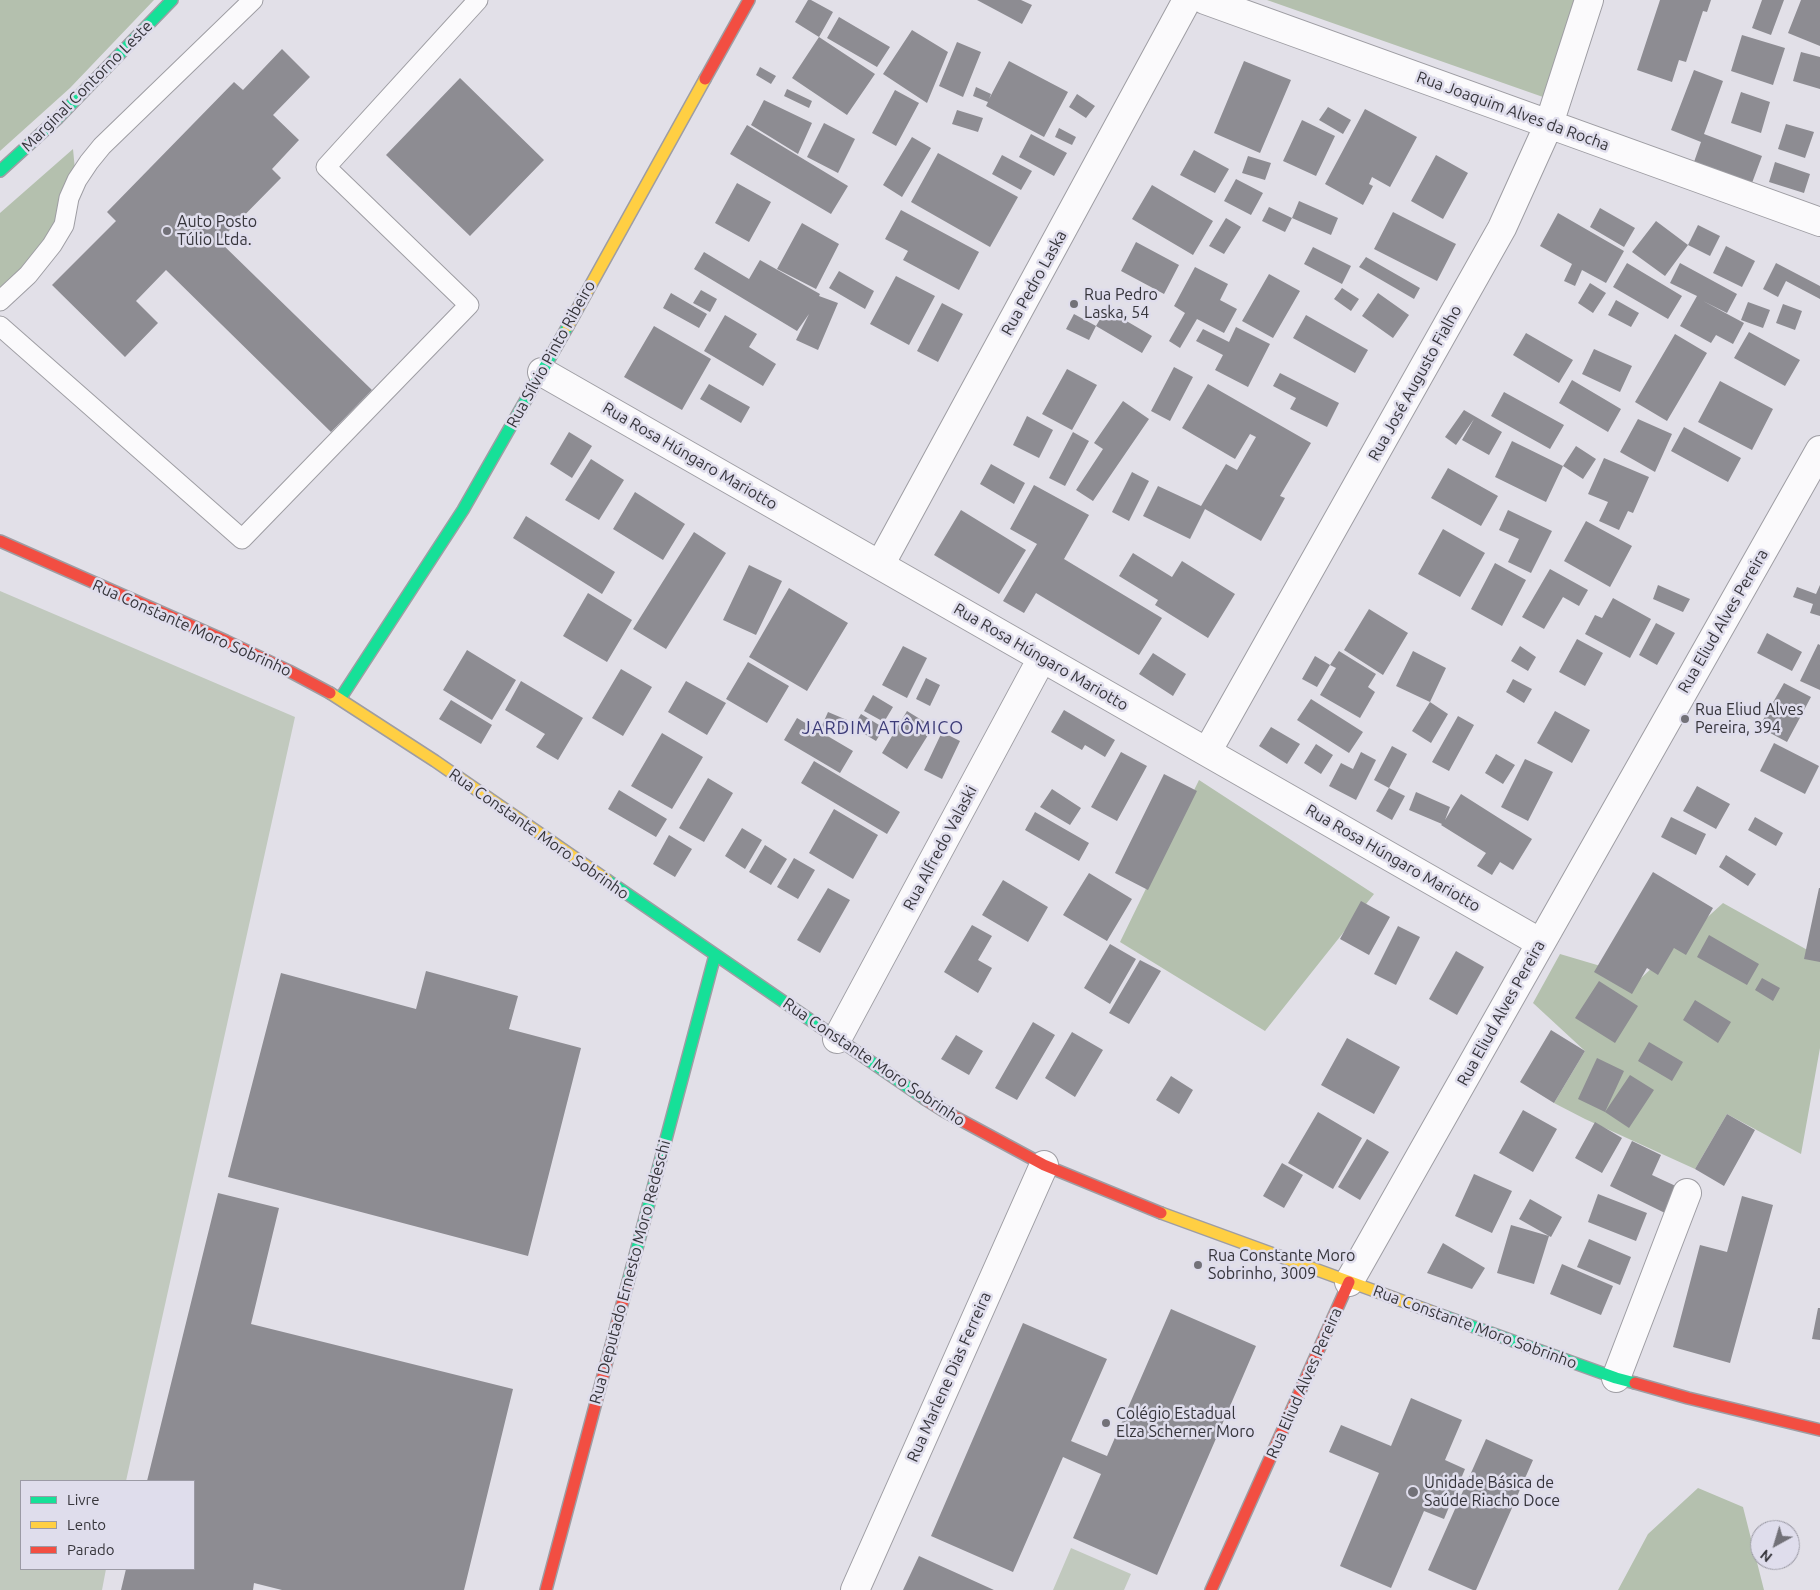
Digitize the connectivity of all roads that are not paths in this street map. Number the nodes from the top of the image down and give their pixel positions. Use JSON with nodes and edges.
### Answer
{"nodes":[{"id":1,"x":172,"y":0,"type":"edge"},
{"id":2,"x":253,"y":0,"type":"edge"},
{"id":3,"x":478,"y":0,"type":"edge"},
{"id":4,"x":749,"y":0,"type":"edge"},
{"id":5,"x":1187,"y":0,"type":"edge"},
{"id":6,"x":1205,"y":0,"type":"edge"},
{"id":7,"x":1589,"y":0,"type":"edge"},
{"id":8,"x":1549,"y":124,"type":"junction"},
{"id":9,"x":0,"y":171,"type":"edge"},
{"id":10,"x":1820,"y":222,"type":"edge"},
{"id":11,"x":0,"y":301,"type":"edge"},
{"id":12,"x":0,"y":326,"type":"edge"},
{"id":13,"x":542,"y":372,"type":"junction"},
{"id":14,"x":1820,"y":450,"type":"edge"},
{"id":15,"x":0,"y":542,"type":"edge"},
{"id":16,"x":880,"y":565,"type":"junction"},
{"id":17,"x":1042,"y":658,"type":"junction"},
{"id":18,"x":340,"y":699,"type":"junction"},
{"id":19,"x":1207,"y":752,"type":"junction"},
{"id":20,"x":1541,"y":943,"type":"junction"},
{"id":21,"x":715,"y":955,"type":"junction"},
{"id":22,"x":837,"y":1039,"type":"junction"},
{"id":23,"x":1044,"y":1164,"type":"junction"},
{"id":24,"x":1687,"y":1193,"type":"dead end"},
{"id":25,"x":1349,"y":1282,"type":"junction"},
{"id":26,"x":1616,"y":1378,"type":"junction"},
{"id":27,"x":1820,"y":1430,"type":"edge"},
{"id":28,"x":546,"y":1590,"type":"edge"},
{"id":29,"x":855,"y":1590,"type":"edge"},
{"id":30,"x":1211,"y":1590,"type":"edge"}],
"edges":[{"from":1,"to":9,"type":"main road","name":"Marginal Contorno Leste"},
{"from":2,"to":11,"type":"lane"},
{"from":3,"to":12,"type":"lane"},
{"from":4,"to":13,"type":"main road","name":"Rua Sílvio Pinto Ribeiro"},
{"from":5,"to":16,"type":"street","name":"Rua Pedro Laska"},
{"from":6,"to":8,"type":"street","name":"Rua Joaquim Alves da Rocha"},
{"from":7,"to":8,"type":"street","name":"Rua José Augusto Fialho"},
{"from":8,"to":10,"type":"street","name":"Rua Joaquim Alves da Rocha"},
{"from":8,"to":19,"type":"street","name":"Rua José Augusto Fialho"},
{"from":13,"to":16,"type":"street","name":"Rua Rosa Húngaro Mariotto"},
{"from":13,"to":18,"type":"main road","name":"Rua Sílvio Pinto Ribeiro"},
{"from":14,"to":20,"type":"street","name":"Rua Eliud Alves Pereira"},
{"from":15,"to":18,"type":"main road","name":"Rua Constante Moro Sobrinho"},
{"from":16,"to":17,"type":"street","name":"Rua Rosa Húngaro Mariotto"},
{"from":17,"to":19,"type":"street","name":"Rua Rosa Húngaro Mariotto"},
{"from":17,"to":22,"type":"street","name":"Rua Alfredo Valaski"},
{"from":18,"to":21,"type":"main road","name":"Rua Constante Moro Sobrinho"},
{"from":19,"to":20,"type":"street","name":"Rua Rosa Húngaro Mariotto"},
{"from":20,"to":25,"type":"street","name":"Rua Eliud Alves Pereira"},
{"from":21,"to":22,"type":"main road","name":"Rua Constante Moro Sobrinho"},
{"from":21,"to":28,"type":"main road","name":"Rua Deputado Ernesto Moro Redeschi"},
{"from":22,"to":23,"type":"main road","name":"Rua Constante Moro Sobrinho"},
{"from":23,"to":25,"type":"main road","name":"Rua Constante Moro Sobrinho"},
{"from":23,"to":29,"type":"street","name":"Rua Marlene Dias Ferreira"},
{"from":24,"to":26,"type":"street"},
{"from":25,"to":26,"type":"main road","name":"Rua Constante Moro Sobrinho"},
{"from":25,"to":30,"type":"main road","name":"Rua Eliud Alves Pereira"},
{"from":26,"to":27,"type":"main road","name":"Rua Constante Moro Sobrinho"}]}
